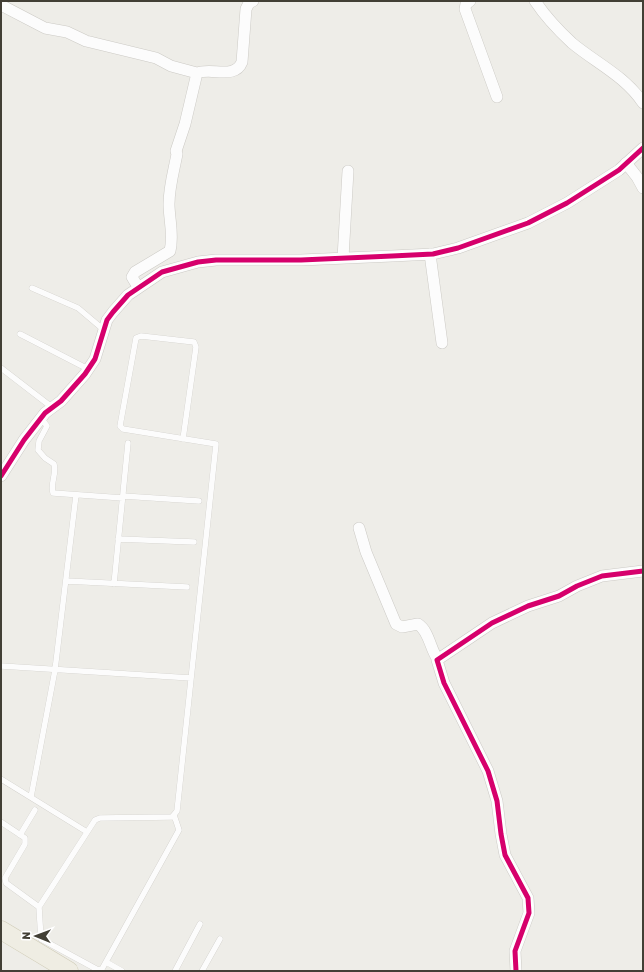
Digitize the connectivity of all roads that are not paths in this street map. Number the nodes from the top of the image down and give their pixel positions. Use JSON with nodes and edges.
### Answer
{"nodes":[{"id":1,"x":253,"y":1,"type":"edge"},
{"id":2,"x":470,"y":1,"type":"edge"},
{"id":3,"x":535,"y":1,"type":"edge"},
{"id":4,"x":1,"y":5,"type":"edge"},
{"id":5,"x":197,"y":74,"type":"junction"},
{"id":6,"x":498,"y":97,"type":"dead end"},
{"id":7,"x":643,"y":103,"type":"edge"},
{"id":8,"x":643,"y":138,"type":"edge"},
{"id":9,"x":640,"y":150,"type":"edge"},
{"id":10,"x":626,"y":163,"type":"junction"},
{"id":11,"x":348,"y":171,"type":"dead end"},
{"id":12,"x":643,"y":188,"type":"edge"},
{"id":13,"x":430,"y":254,"type":"junction"},
{"id":14,"x":343,"y":258,"type":"junction"},
{"id":15,"x":138,"y":287,"type":"junction"},
{"id":16,"x":32,"y":288,"type":"dead end"},
{"id":17,"x":104,"y":330,"type":"junction"},
{"id":18,"x":20,"y":334,"type":"dead end"},
{"id":19,"x":442,"y":343,"type":"dead end"},
{"id":20,"x":1,"y":368,"type":"edge"},
{"id":21,"x":88,"y":369,"type":"junction"},
{"id":22,"x":53,"y":408,"type":"junction"},
{"id":23,"x":41,"y":418,"type":"junction"},
{"id":24,"x":183,"y":439,"type":"junction"},
{"id":25,"x":128,"y":442,"type":"dead end"},
{"id":26,"x":1,"y":476,"type":"edge"},
{"id":27,"x":76,"y":495,"type":"junction"},
{"id":28,"x":123,"y":497,"type":"junction"},
{"id":29,"x":199,"y":501,"type":"dead end"},
{"id":30,"x":359,"y":528,"type":"dead end"},
{"id":31,"x":118,"y":539,"type":"junction"},
{"id":32,"x":194,"y":542,"type":"dead end"},
{"id":33,"x":643,"y":571,"type":"edge"},
{"id":34,"x":66,"y":581,"type":"junction"},
{"id":35,"x":114,"y":584,"type":"junction"},
{"id":36,"x":187,"y":588,"type":"dead end"},
{"id":37,"x":437,"y":658,"type":"junction"},
{"id":38,"x":1,"y":666,"type":"edge"},
{"id":39,"x":55,"y":670,"type":"junction"},
{"id":40,"x":191,"y":678,"type":"junction"},
{"id":41,"x":1,"y":779,"type":"edge"},
{"id":42,"x":31,"y":797,"type":"junction"},
{"id":43,"x":35,"y":810,"type":"dead end"},
{"id":44,"x":174,"y":815,"type":"junction"},
{"id":45,"x":1,"y":822,"type":"edge"},
{"id":46,"x":87,"y":832,"type":"junction"},
{"id":47,"x":20,"y":835,"type":"junction"},
{"id":48,"x":39,"y":907,"type":"junction"},
{"id":49,"x":200,"y":924,"type":"dead end"},
{"id":50,"x":1,"y":930,"type":"edge"},
{"id":51,"x":220,"y":939,"type":"dead end"},
{"id":52,"x":1,"y":942,"type":"edge"},
{"id":53,"x":106,"y":962,"type":"junction"},
{"id":54,"x":50,"y":971,"type":"edge"},
{"id":55,"x":70,"y":971,"type":"edge"},
{"id":56,"x":122,"y":971,"type":"edge"},
{"id":57,"x":175,"y":971,"type":"edge"},
{"id":58,"x":202,"y":971,"type":"edge"},
{"id":59,"x":516,"y":971,"type":"edge"}],
"edges":[{"from":1,"to":5,"type":"street"},
{"from":2,"to":6,"type":"street"},
{"from":3,"to":7,"type":"street"},
{"from":4,"to":5,"type":"street"},
{"from":5,"to":15,"type":"street"},
{"from":8,"to":9,"type":"street"},
{"from":9,"to":10,"type":"street"},
{"from":10,"to":12,"type":"street"},
{"from":10,"to":13,"type":"street"},
{"from":11,"to":14,"type":"street"},
{"from":13,"to":14,"type":"street"},
{"from":13,"to":19,"type":"street"},
{"from":14,"to":15,"type":"street"},
{"from":15,"to":17,"type":"street"},
{"from":16,"to":17,"type":"lane"},
{"from":17,"to":21,"type":"street"},
{"from":18,"to":21,"type":"lane"},
{"from":20,"to":22,"type":"lane"},
{"from":21,"to":22,"type":"street"},
{"from":22,"to":23,"type":"street"},
{"from":23,"to":26,"type":"street"},
{"from":23,"to":27,"type":"lane"},
{"from":24,"to":24,"type":"lane"},
{"from":24,"to":40,"type":"lane"},
{"from":25,"to":28,"type":"lane"},
{"from":27,"to":28,"type":"lane"},
{"from":27,"to":34,"type":"lane"},
{"from":28,"to":29,"type":"lane"},
{"from":28,"to":31,"type":"lane"},
{"from":30,"to":37,"type":"street"},
{"from":31,"to":32,"type":"lane"},
{"from":31,"to":35,"type":"lane"},
{"from":33,"to":37,"type":"street"},
{"from":34,"to":35,"type":"lane"},
{"from":34,"to":39,"type":"lane"},
{"from":35,"to":36,"type":"lane"},
{"from":37,"to":59,"type":"street"},
{"from":38,"to":39,"type":"lane"},
{"from":39,"to":40,"type":"lane"},
{"from":39,"to":42,"type":"lane"},
{"from":40,"to":44,"type":"lane"},
{"from":41,"to":42,"type":"lane"},
{"from":42,"to":46,"type":"lane"},
{"from":43,"to":47,"type":"lane"},
{"from":44,"to":46,"type":"lane"},
{"from":44,"to":53,"type":"lane"},
{"from":45,"to":47,"type":"lane"},
{"from":46,"to":48,"type":"lane"},
{"from":47,"to":48,"type":"lane"},
{"from":48,"to":53,"type":"lane"},
{"from":49,"to":57,"type":"lane"},
{"from":50,"to":55,"type":"main road"},
{"from":51,"to":58,"type":"lane"},
{"from":52,"to":54,"type":"main road"},
{"from":53,"to":56,"type":"lane"}]}
